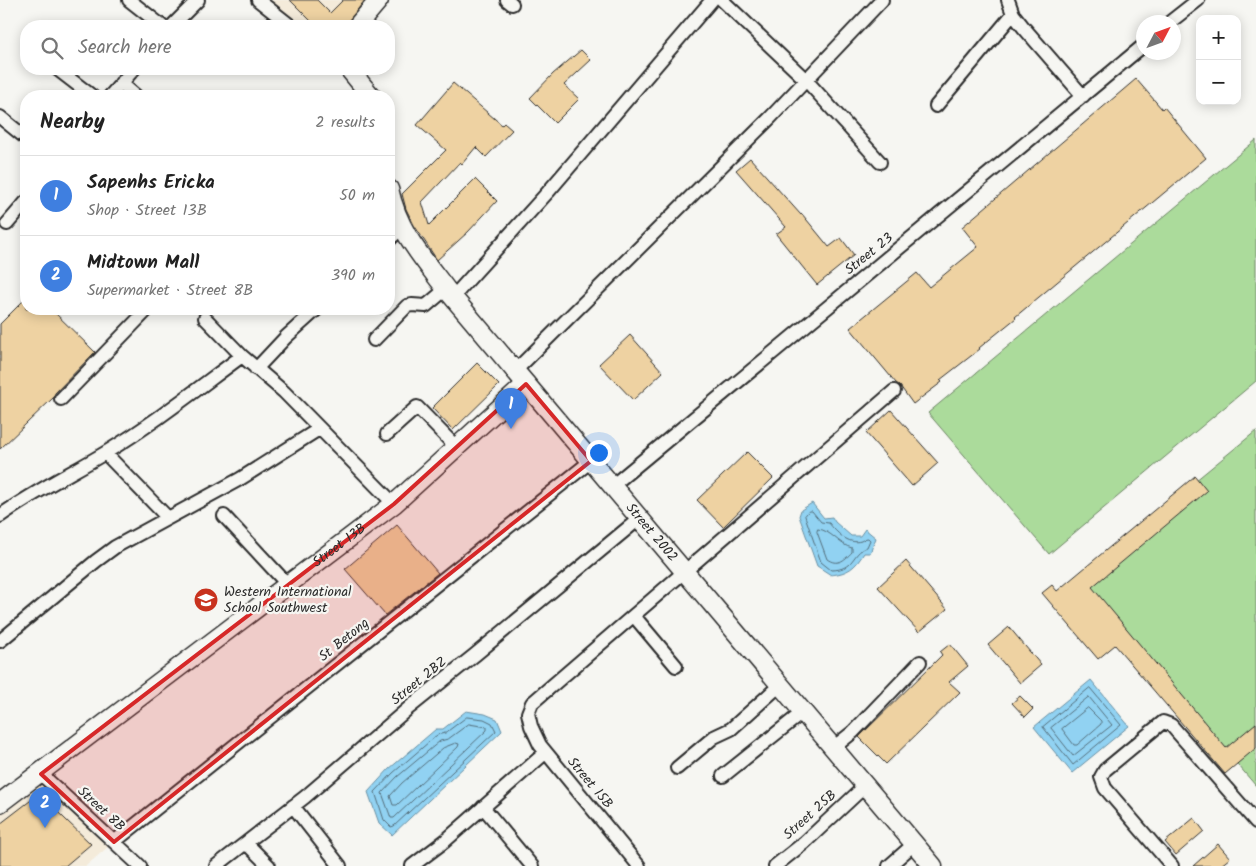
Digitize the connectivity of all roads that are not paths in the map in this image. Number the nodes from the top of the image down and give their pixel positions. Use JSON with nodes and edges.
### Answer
{"nodes":[{"id":1,"x":129,"y":0,"type":"edge"},
{"id":2,"x":198,"y":0,"type":"edge"},
{"id":3,"x":258,"y":0,"type":"edge"},
{"id":4,"x":379,"y":0,"type":"edge"},
{"id":5,"x":712,"y":0,"type":"edge"},
{"id":6,"x":722,"y":0,"type":"edge"},
{"id":7,"x":882,"y":0,"type":"edge"},
{"id":8,"x":1008,"y":0,"type":"edge"},
{"id":9,"x":1198,"y":0,"type":"edge"},
{"id":10,"x":1013,"y":14,"type":"junction"},
{"id":11,"x":1179,"y":15,"type":"edge"},
{"id":12,"x":154,"y":20,"type":"edge"},
{"id":13,"x":178,"y":20,"type":"edge"},
{"id":14,"x":283,"y":20,"type":"edge"},
{"id":15,"x":362,"y":20,"type":"edge"},
{"id":16,"x":1136,"y":52,"type":"edge"},
{"id":17,"x":65,"y":75,"type":"edge"},
{"id":18,"x":129,"y":75,"type":"edge"},
{"id":19,"x":353,"y":75,"type":"edge"},
{"id":20,"x":806,"y":80,"type":"junction"},
{"id":21,"x":121,"y":84,"type":"junction"},
{"id":22,"x":84,"y":90,"type":"edge"},
{"id":23,"x":116,"y":90,"type":"edge"},
{"id":24,"x":128,"y":90,"type":"edge"},
{"id":25,"x":364,"y":90,"type":"edge"},
{"id":26,"x":1083,"y":96,"type":"junction"},
{"id":27,"x":936,"y":106,"type":"dead end"},
{"id":28,"x":0,"y":117,"type":"edge"},
{"id":29,"x":20,"y":133,"type":"edge"},
{"id":30,"x":880,"y":162,"type":"dead end"},
{"id":31,"x":20,"y":209,"type":"edge"},
{"id":32,"x":8,"y":224,"type":"dead end"},
{"id":33,"x":395,"y":234,"type":"edge"},
{"id":34,"x":450,"y":293,"type":"junction"},
{"id":35,"x":142,"y":315,"type":"edge"},
{"id":36,"x":310,"y":315,"type":"edge"},
{"id":37,"x":204,"y":318,"type":"dead end"},
{"id":38,"x":374,"y":340,"type":"dead end"},
{"id":39,"x":242,"y":356,"type":"junction"},
{"id":40,"x":256,"y":368,"type":"junction"},
{"id":41,"x":515,"y":371,"type":"junction"},
{"id":42,"x":526,"y":384,"type":"junction"},
{"id":43,"x":894,"y":391,"type":"dead end"},
{"id":44,"x":61,"y":399,"type":"dead end"},
{"id":45,"x":319,"y":429,"type":"junction"},
{"id":46,"x":387,"y":434,"type":"dead end"},
{"id":47,"x":457,"y":448,"type":"junction"},
{"id":48,"x":105,"y":452,"type":"junction"},
{"id":49,"x":591,"y":461,"type":"junction"},
{"id":50,"x":612,"y":486,"type":"junction"},
{"id":51,"x":394,"y":504,"type":"junction"},
{"id":52,"x":0,"y":516,"type":"edge"},
{"id":53,"x":224,"y":516,"type":"dead end"},
{"id":54,"x":168,"y":518,"type":"junction"},
{"id":55,"x":640,"y":518,"type":"junction"},
{"id":56,"x":684,"y":572,"type":"junction"},
{"id":57,"x":288,"y":585,"type":"junction"},
{"id":58,"x":634,"y":616,"type":"junction"},
{"id":59,"x":0,"y":642,"type":"edge"},
{"id":60,"x":920,"y":662,"type":"dead end"},
{"id":61,"x":676,"y":666,"type":"dead end"},
{"id":62,"x":780,"y":686,"type":"junction"},
{"id":63,"x":803,"y":712,"type":"junction"},
{"id":64,"x":833,"y":748,"type":"junction"},
{"id":65,"x":545,"y":753,"type":"junction"},
{"id":66,"x":677,"y":768,"type":"dead end"},
{"id":67,"x":41,"y":774,"type":"junction"},
{"id":68,"x":723,"y":776,"type":"dead end"},
{"id":69,"x":865,"y":786,"type":"junction"},
{"id":70,"x":0,"y":804,"type":"edge"},
{"id":71,"x":293,"y":806,"type":"junction"},
{"id":72,"x":483,"y":807,"type":"junction"},
{"id":73,"x":1256,"y":822,"type":"edge"},
{"id":74,"x":114,"y":842,"type":"junction"},
{"id":75,"x":246,"y":843,"type":"junction"},
{"id":76,"x":914,"y":844,"type":"junction"},
{"id":77,"x":636,"y":865,"type":"edge"},
{"id":78,"x":140,"y":866,"type":"edge"},
{"id":79,"x":216,"y":866,"type":"edge"},
{"id":80,"x":269,"y":866,"type":"edge"},
{"id":81,"x":340,"y":866,"type":"edge"},
{"id":82,"x":412,"y":866,"type":"edge"},
{"id":83,"x":532,"y":866,"type":"edge"},
{"id":84,"x":775,"y":866,"type":"edge"},
{"id":85,"x":889,"y":866,"type":"edge"},
{"id":86,"x":933,"y":866,"type":"edge"},
{"id":87,"x":1172,"y":866,"type":"edge"}],
"edges":[{"from":1,"to":12,"type":"street"},
{"from":2,"to":13,"type":"street"},
{"from":3,"to":14,"type":"street"},
{"from":4,"to":15,"type":"street"},
{"from":5,"to":34,"type":"street"},
{"from":6,"to":20,"type":"street"},
{"from":7,"to":20,"type":"street"},
{"from":8,"to":10,"type":"street"},
{"from":9,"to":11,"type":"street"},
{"from":10,"to":26,"type":"street"},
{"from":10,"to":27,"type":"street"},
{"from":16,"to":26,"type":"street","name":"Street 23"},
{"from":17,"to":22,"type":"street"},
{"from":18,"to":21,"type":"street"},
{"from":19,"to":25,"type":"street"},
{"from":20,"to":30,"type":"street"},
{"from":20,"to":41,"type":"street"},
{"from":21,"to":23,"type":"street"},
{"from":21,"to":24,"type":"street"},
{"from":26,"to":50,"type":"street","name":"Street 23"},
{"from":28,"to":29,"type":"street"},
{"from":31,"to":32,"type":"street"},
{"from":33,"to":34,"type":"street","name":"Street 2002"},
{"from":34,"to":38,"type":"street"},
{"from":34,"to":41,"type":"street","name":"Street 2002"},
{"from":35,"to":44,"type":"street"},
{"from":36,"to":40,"type":"street"},
{"from":37,"to":39,"type":"street"},
{"from":39,"to":40,"type":"street"},
{"from":39,"to":48,"type":"street"},
{"from":40,"to":45,"type":"street"},
{"from":41,"to":42,"type":"street","name":"Street 2002"},
{"from":42,"to":47,"type":"street","name":"Street 13B"},
{"from":42,"to":49,"type":"street","name":"Street 2002"},
{"from":43,"to":56,"type":"street"},
{"from":45,"to":51,"type":"street"},
{"from":45,"to":54,"type":"street"},
{"from":46,"to":47,"type":"street"},
{"from":47,"to":51,"type":"street","name":"Street 13B"},
{"from":48,"to":52,"type":"street"},
{"from":48,"to":54,"type":"street"},
{"from":49,"to":50,"type":"street","name":"Street 2002"},
{"from":49,"to":74,"type":"street","name":"St Betong"},
{"from":50,"to":55,"type":"street","name":"Street 2002"},
{"from":51,"to":57,"type":"street","name":"Street 13B"},
{"from":53,"to":57,"type":"street"},
{"from":54,"to":59,"type":"street"},
{"from":55,"to":56,"type":"street","name":"Street 2002"},
{"from":55,"to":71,"type":"street","name":"Street 2BZ"},
{"from":56,"to":58,"type":"street"},
{"from":56,"to":62,"type":"street","name":"Street 2002"},
{"from":57,"to":67,"type":"street","name":"Street 13B"},
{"from":58,"to":61,"type":"street"},
{"from":58,"to":65,"type":"street","name":"Street 15B"},
{"from":60,"to":64,"type":"street"},
{"from":62,"to":63,"type":"street","name":"Street 2002"},
{"from":62,"to":66,"type":"street"},
{"from":63,"to":64,"type":"street","name":"Street 2002"},
{"from":63,"to":68,"type":"street"},
{"from":64,"to":69,"type":"street","name":"Street 2002"},
{"from":65,"to":72,"type":"street"},
{"from":65,"to":77,"type":"street","name":"Street 15B"},
{"from":67,"to":70,"type":"street","name":"Street 13B"},
{"from":67,"to":74,"type":"street","name":"Street 8B"},
{"from":69,"to":76,"type":"street","name":"Street 2002"},
{"from":69,"to":84,"type":"street","name":"Street 25B"},
{"from":71,"to":75,"type":"street","name":"Street 2BZ"},
{"from":71,"to":81,"type":"street"},
{"from":72,"to":82,"type":"street"},
{"from":72,"to":83,"type":"street"},
{"from":73,"to":87,"type":"street"},
{"from":74,"to":78,"type":"street","name":"Street 8B"},
{"from":75,"to":79,"type":"street","name":"Street 2BZ"},
{"from":75,"to":80,"type":"street"},
{"from":76,"to":85,"type":"street"},
{"from":76,"to":86,"type":"street","name":"Street 2002"}]}
